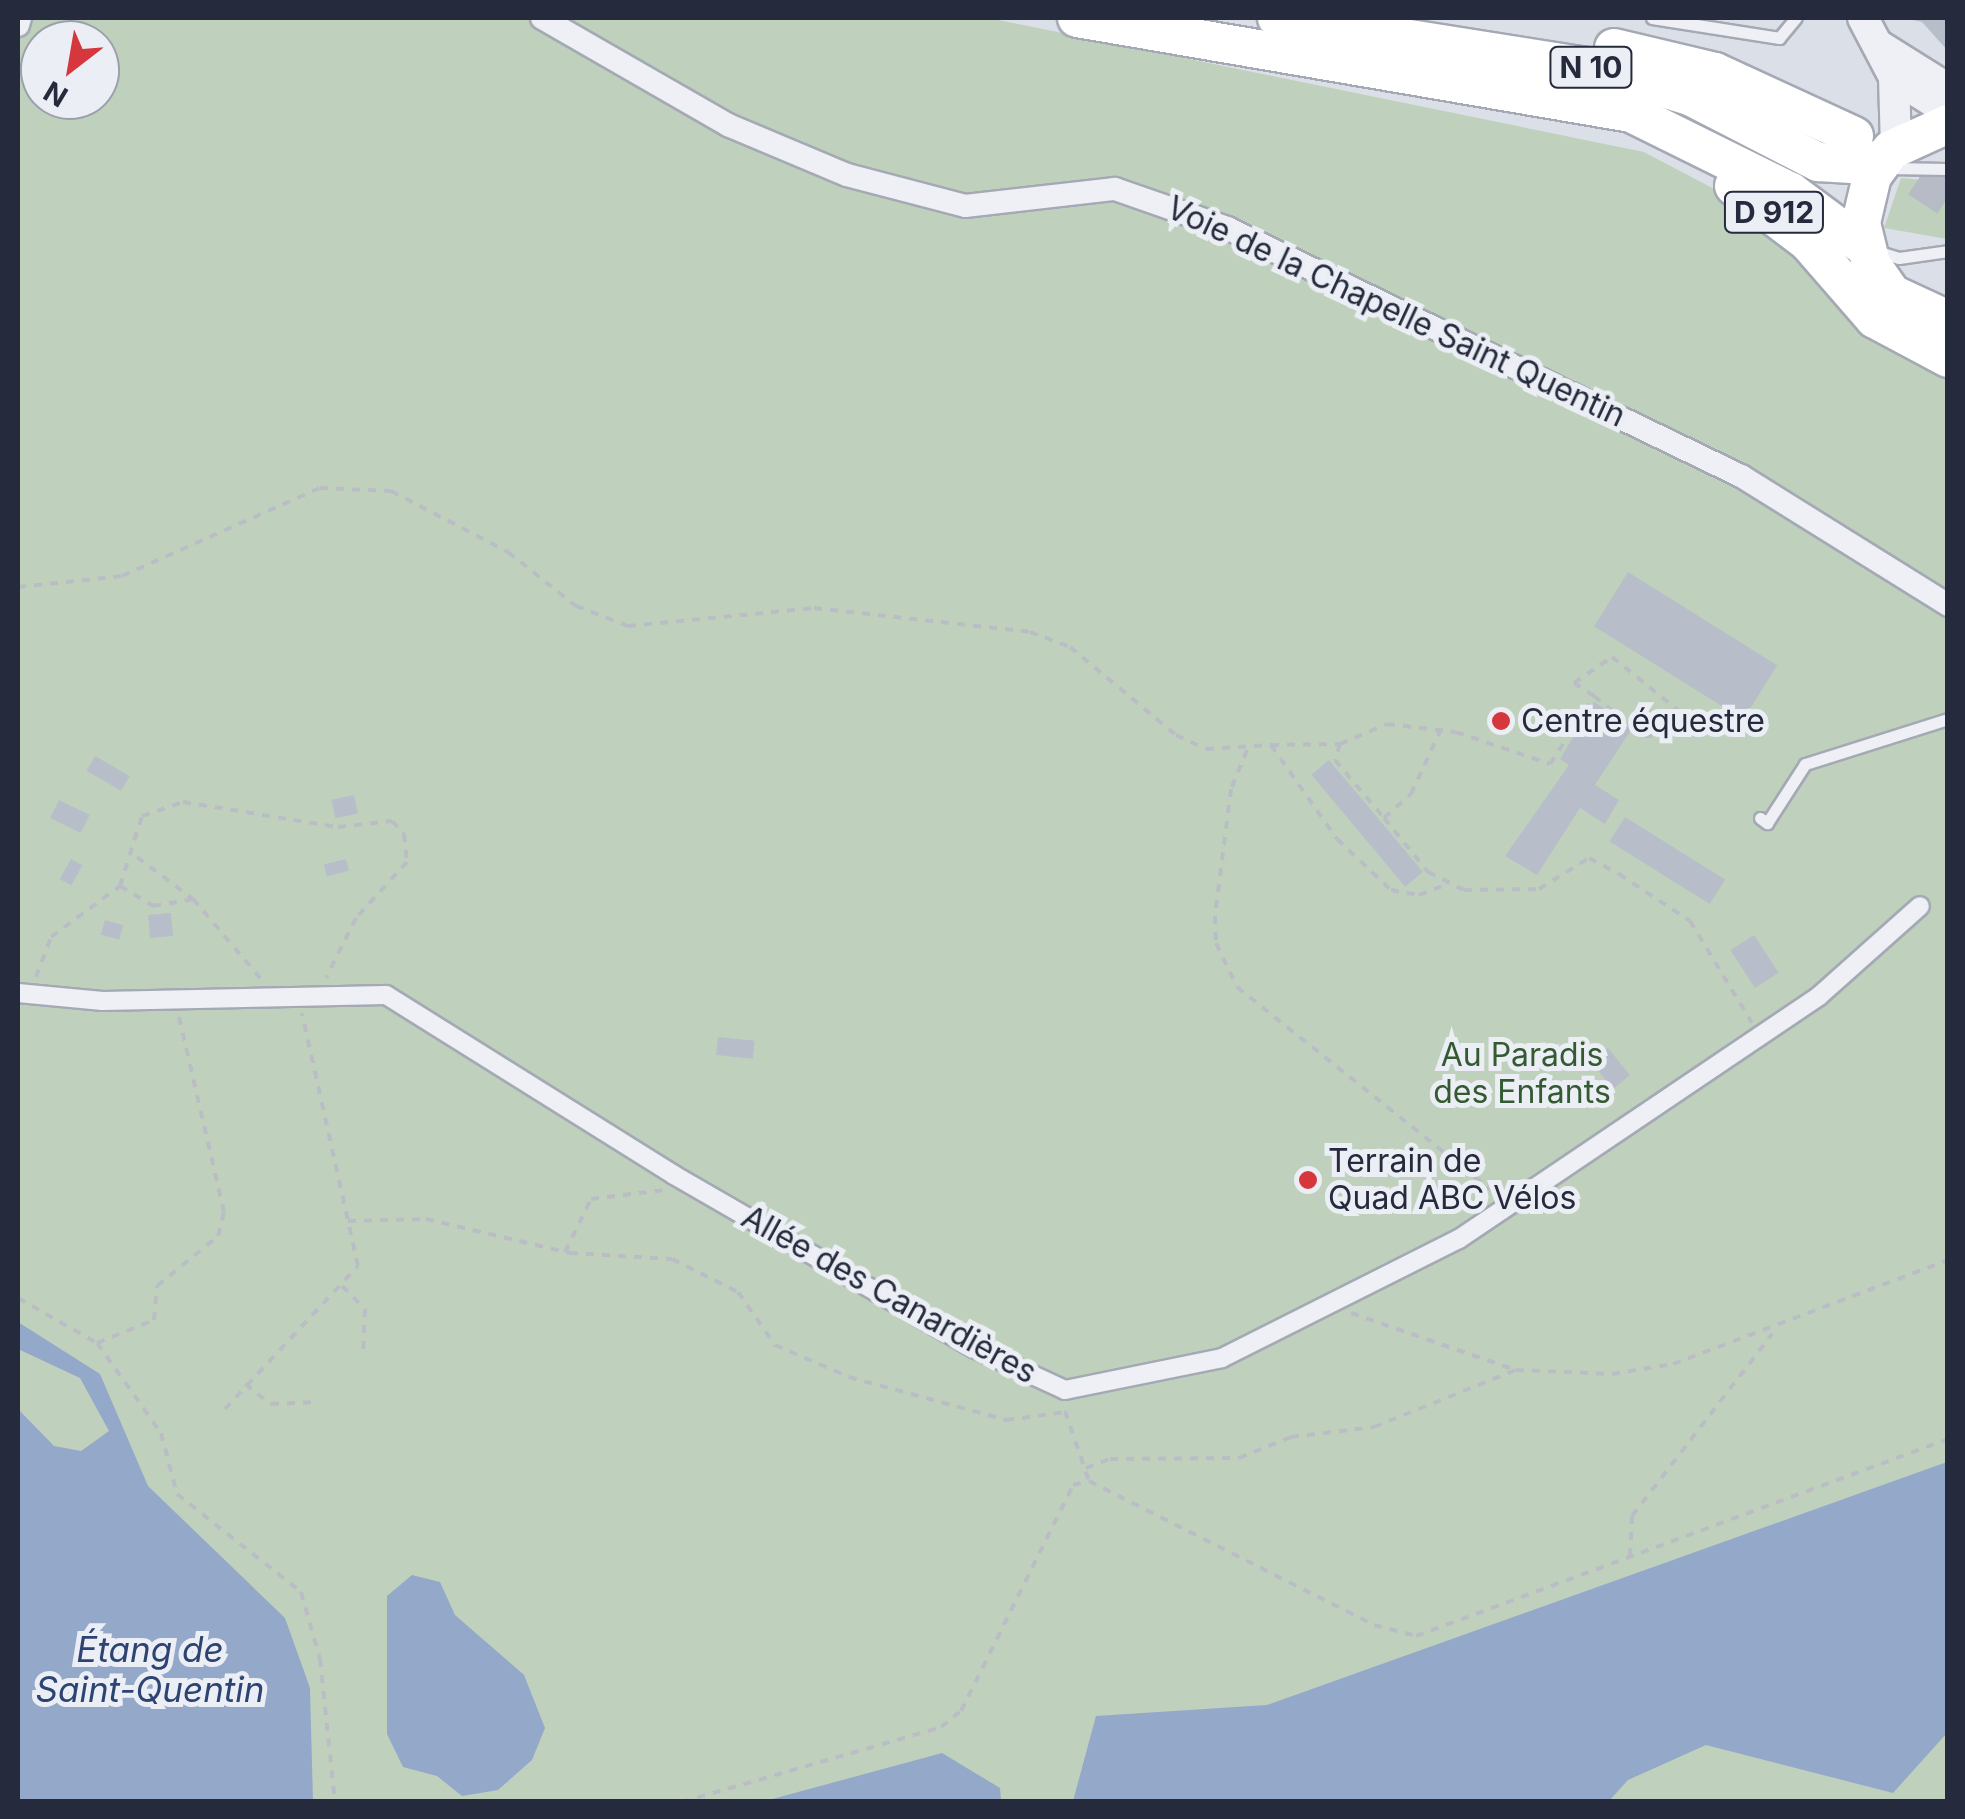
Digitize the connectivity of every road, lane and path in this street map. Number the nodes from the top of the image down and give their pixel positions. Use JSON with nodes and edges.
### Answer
{"nodes":[{"id":1,"x":20,"y":18,"type":"edge"},
{"id":2,"x":542,"y":18,"type":"edge"},
{"id":3,"x":1077,"y":18,"type":"edge"},
{"id":4,"x":1278,"y":18,"type":"edge"},
{"id":5,"x":1376,"y":18,"type":"edge"},
{"id":6,"x":1652,"y":18,"type":"edge"},
{"id":7,"x":1797,"y":20,"type":"edge"},
{"id":8,"x":18,"y":26,"type":"edge"},
{"id":9,"x":1868,"y":27,"type":"edge"},
{"id":10,"x":1894,"y":76,"type":"junction"},
{"id":11,"x":1948,"y":84,"type":"edge"},
{"id":12,"x":1580,"y":100,"type":"junction"},
{"id":13,"x":1948,"y":111,"type":"edge"},
{"id":14,"x":1948,"y":124,"type":"edge"},
{"id":15,"x":1872,"y":155,"type":"junction"},
{"id":16,"x":1948,"y":168,"type":"edge"},
{"id":17,"x":1864,"y":247,"type":"junction"},
{"id":18,"x":1948,"y":251,"type":"edge"},
{"id":19,"x":1948,"y":320,"type":"edge"},
{"id":20,"x":1948,"y":358,"type":"edge"},
{"id":21,"x":18,"y":587,"type":"edge"},
{"id":22,"x":1948,"y":605,"type":"edge"},
{"id":23,"x":1594,"y":696,"type":"junction"},
{"id":24,"x":1948,"y":718,"type":"edge"},
{"id":25,"x":1689,"y":719,"type":"dead end"},
{"id":26,"x":1441,"y":729,"type":"junction"},
{"id":27,"x":1668,"y":736,"type":"dead end"},
{"id":28,"x":1340,"y":744,"type":"junction"},
{"id":29,"x":1271,"y":745,"type":"junction"},
{"id":30,"x":1247,"y":749,"type":"junction"},
{"id":31,"x":1384,"y":818,"type":"junction"},
{"id":32,"x":1760,"y":818,"type":"dead end"},
{"id":33,"x":136,"y":856,"type":"junction"},
{"id":34,"x":1448,"y":884,"type":"junction"},
{"id":35,"x":120,"y":886,"type":"junction"},
{"id":36,"x":193,"y":899,"type":"junction"},
{"id":37,"x":1920,"y":906,"type":"dead end"},
{"id":38,"x":310,"y":993,"type":"junction"},
{"id":39,"x":24,"y":995,"type":"edge"},
{"id":40,"x":272,"y":995,"type":"junction"},
{"id":41,"x":180,"y":999,"type":"junction"},
{"id":42,"x":1762,"y":1035,"type":"junction"},
{"id":43,"x":674,"y":1175,"type":"junction"},
{"id":44,"x":1510,"y":1204,"type":"junction"},
{"id":45,"x":348,"y":1221,"type":"junction"},
{"id":46,"x":565,"y":1252,"type":"junction"},
{"id":47,"x":1948,"y":1260,"type":"edge"},
{"id":48,"x":342,"y":1286,"type":"junction"},
{"id":49,"x":18,"y":1298,"type":"edge"},
{"id":50,"x":1326,"y":1308,"type":"junction"},
{"id":51,"x":1773,"y":1333,"type":"junction"},
{"id":52,"x":98,"y":1343,"type":"junction"},
{"id":53,"x":363,"y":1357,"type":"dead end"},
{"id":54,"x":1516,"y":1370,"type":"junction"},
{"id":55,"x":246,"y":1384,"type":"junction"},
{"id":56,"x":1065,"y":1390,"type":"junction"},
{"id":57,"x":319,"y":1402,"type":"dead end"},
{"id":58,"x":225,"y":1408,"type":"dead end"},
{"id":59,"x":1065,"y":1412,"type":"junction"},
{"id":60,"x":1948,"y":1439,"type":"edge"},
{"id":61,"x":1086,"y":1468,"type":"junction"},
{"id":62,"x":1089,"y":1481,"type":"junction"},
{"id":63,"x":1630,"y":1556,"type":"junction"},
{"id":64,"x":335,"y":1802,"type":"edge"},
{"id":65,"x":682,"y":1802,"type":"edge"}],
"edges":[{"from":1,"to":8,"type":"street"},
{"from":2,"to":22,"type":"street","name":"Voie de la Chapelle Saint Quentin"},
{"from":3,"to":12,"type":"main road","number":"N 10"},
{"from":4,"to":15,"type":"main road","number":"N 10"},
{"from":5,"to":15,"type":"main road"},
{"from":6,"to":7,"type":"lane"},
{"from":9,"to":10,"type":"street"},
{"from":9,"to":11,"type":"street"},
{"from":10,"to":13,"type":"street"},
{"from":10,"to":15,"type":"street"},
{"from":12,"to":17,"type":"main road"},
{"from":12,"to":20,"type":"main road","number":"D 912"},
{"from":14,"to":15,"type":"main road"},
{"from":15,"to":16,"type":"lane"},
{"from":15,"to":17,"type":"main road"},
{"from":17,"to":18,"type":"lane"},
{"from":17,"to":19,"type":"main road"},
{"from":21,"to":30,"type":"path"},
{"from":23,"to":25,"type":"path"},
{"from":23,"to":26,"type":"path"},
{"from":23,"to":27,"type":"path"},
{"from":24,"to":32,"type":"lane"},
{"from":26,"to":28,"type":"path"},
{"from":26,"to":31,"type":"path"},
{"from":28,"to":29,"type":"path"},
{"from":28,"to":31,"type":"path"},
{"from":29,"to":30,"type":"path"},
{"from":29,"to":34,"type":"path"},
{"from":30,"to":44,"type":"path"},
{"from":31,"to":34,"type":"path"},
{"from":33,"to":35,"type":"path"},
{"from":33,"to":36,"type":"path"},
{"from":33,"to":38,"type":"path"},
{"from":34,"to":42,"type":"path"},
{"from":35,"to":36,"type":"path"},
{"from":35,"to":39,"type":"path"},
{"from":36,"to":40,"type":"path"},
{"from":37,"to":42,"type":"street","name":"Allée des Canardières"},
{"from":38,"to":40,"type":"street","name":"Allée des Canardières"},
{"from":38,"to":43,"type":"street","name":"Allée des Canardières"},
{"from":38,"to":45,"type":"path"},
{"from":39,"to":41,"type":"street","name":"Allée des Canardières"},
{"from":40,"to":41,"type":"street","name":"Allée des Canardières"},
{"from":41,"to":52,"type":"path"},
{"from":42,"to":44,"type":"street","name":"Allée des Canardières"},
{"from":43,"to":46,"type":"path"},
{"from":43,"to":56,"type":"street","name":"Allée des Canardières"},
{"from":44,"to":50,"type":"street","name":"Allée des Canardières"},
{"from":45,"to":46,"type":"path"},
{"from":45,"to":48,"type":"path"},
{"from":46,"to":59,"type":"path"},
{"from":47,"to":51,"type":"path"},
{"from":48,"to":53,"type":"path"},
{"from":48,"to":55,"type":"path"},
{"from":49,"to":52,"type":"path"},
{"from":50,"to":54,"type":"path"},
{"from":50,"to":56,"type":"street","name":"Allée des Canardières"},
{"from":51,"to":54,"type":"path"},
{"from":51,"to":63,"type":"path"},
{"from":52,"to":64,"type":"path"},
{"from":54,"to":61,"type":"path"},
{"from":55,"to":57,"type":"path"},
{"from":55,"to":58,"type":"path"},
{"from":56,"to":59,"type":"path"},
{"from":59,"to":61,"type":"path"},
{"from":60,"to":63,"type":"path"},
{"from":61,"to":62,"type":"path"},
{"from":62,"to":63,"type":"path"},
{"from":62,"to":65,"type":"path"}]}
